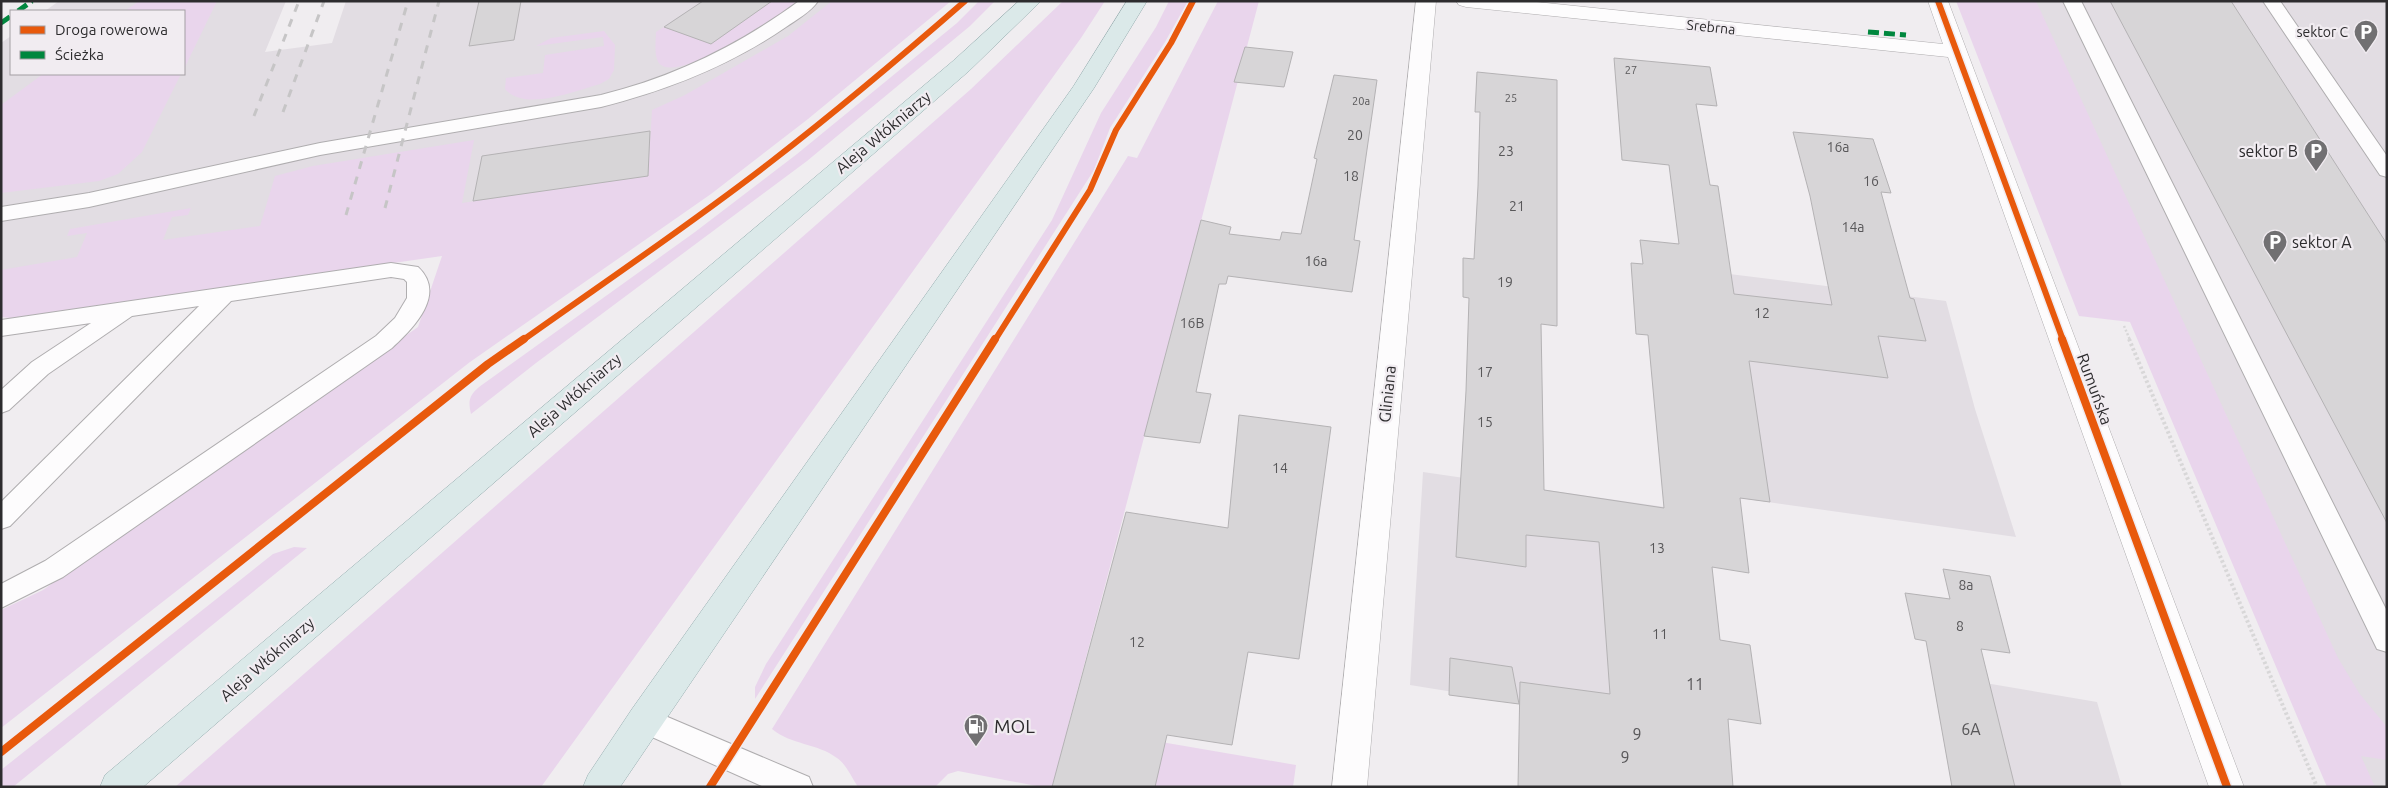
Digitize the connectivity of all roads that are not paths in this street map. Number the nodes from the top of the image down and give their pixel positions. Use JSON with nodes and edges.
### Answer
{"nodes":[{"id":1,"x":810,"y":1,"type":"edge"},
{"id":2,"x":1030,"y":1,"type":"edge"},
{"id":3,"x":1137,"y":1,"type":"edge"},
{"id":4,"x":1426,"y":1,"type":"edge"},
{"id":5,"x":1466,"y":1,"type":"edge"},
{"id":6,"x":1938,"y":1,"type":"edge"},
{"id":7,"x":2072,"y":1,"type":"edge"},
{"id":8,"x":2271,"y":1,"type":"edge"},
{"id":9,"x":1956,"y":52,"type":"junction"},
{"id":10,"x":2387,"y":171,"type":"edge"},
{"id":11,"x":1,"y":214,"type":"edge"},
{"id":12,"x":224,"y":295,"type":"junction"},
{"id":13,"x":128,"y":309,"type":"junction"},
{"id":14,"x":1,"y":328,"type":"edge"},
{"id":15,"x":1,"y":404,"type":"edge"},
{"id":16,"x":1,"y":519,"type":"edge"},
{"id":17,"x":1,"y":597,"type":"edge"},
{"id":18,"x":2387,"y":640,"type":"edge"},
{"id":19,"x":644,"y":720,"type":"junction"},
{"id":20,"x":117,"y":787,"type":"edge"},
{"id":21,"x":600,"y":787,"type":"edge"},
{"id":22,"x":798,"y":787,"type":"edge"},
{"id":23,"x":1349,"y":787,"type":"edge"},
{"id":24,"x":2227,"y":787,"type":"edge"}],
"edges":[{"from":1,"to":11,"type":"lane"},
{"from":2,"to":20,"type":"main road","name":"Aleja Włókniarzy"},
{"from":3,"to":19,"type":"main road"},
{"from":4,"to":23,"type":"street","name":"Gliniana"},
{"from":5,"to":9,"type":"street","name":"Srebrna"},
{"from":6,"to":9,"type":"street","name":"Rumuńska"},
{"from":7,"to":18,"type":"lane"},
{"from":8,"to":10,"type":"lane"},
{"from":9,"to":24,"type":"street","name":"Rumuńska"},
{"from":12,"to":13,"type":"lane"},
{"from":12,"to":16,"type":"lane"},
{"from":12,"to":17,"type":"lane"},
{"from":13,"to":14,"type":"lane"},
{"from":13,"to":15,"type":"lane"},
{"from":19,"to":21,"type":"main road"},
{"from":19,"to":22,"type":"lane"}]}
